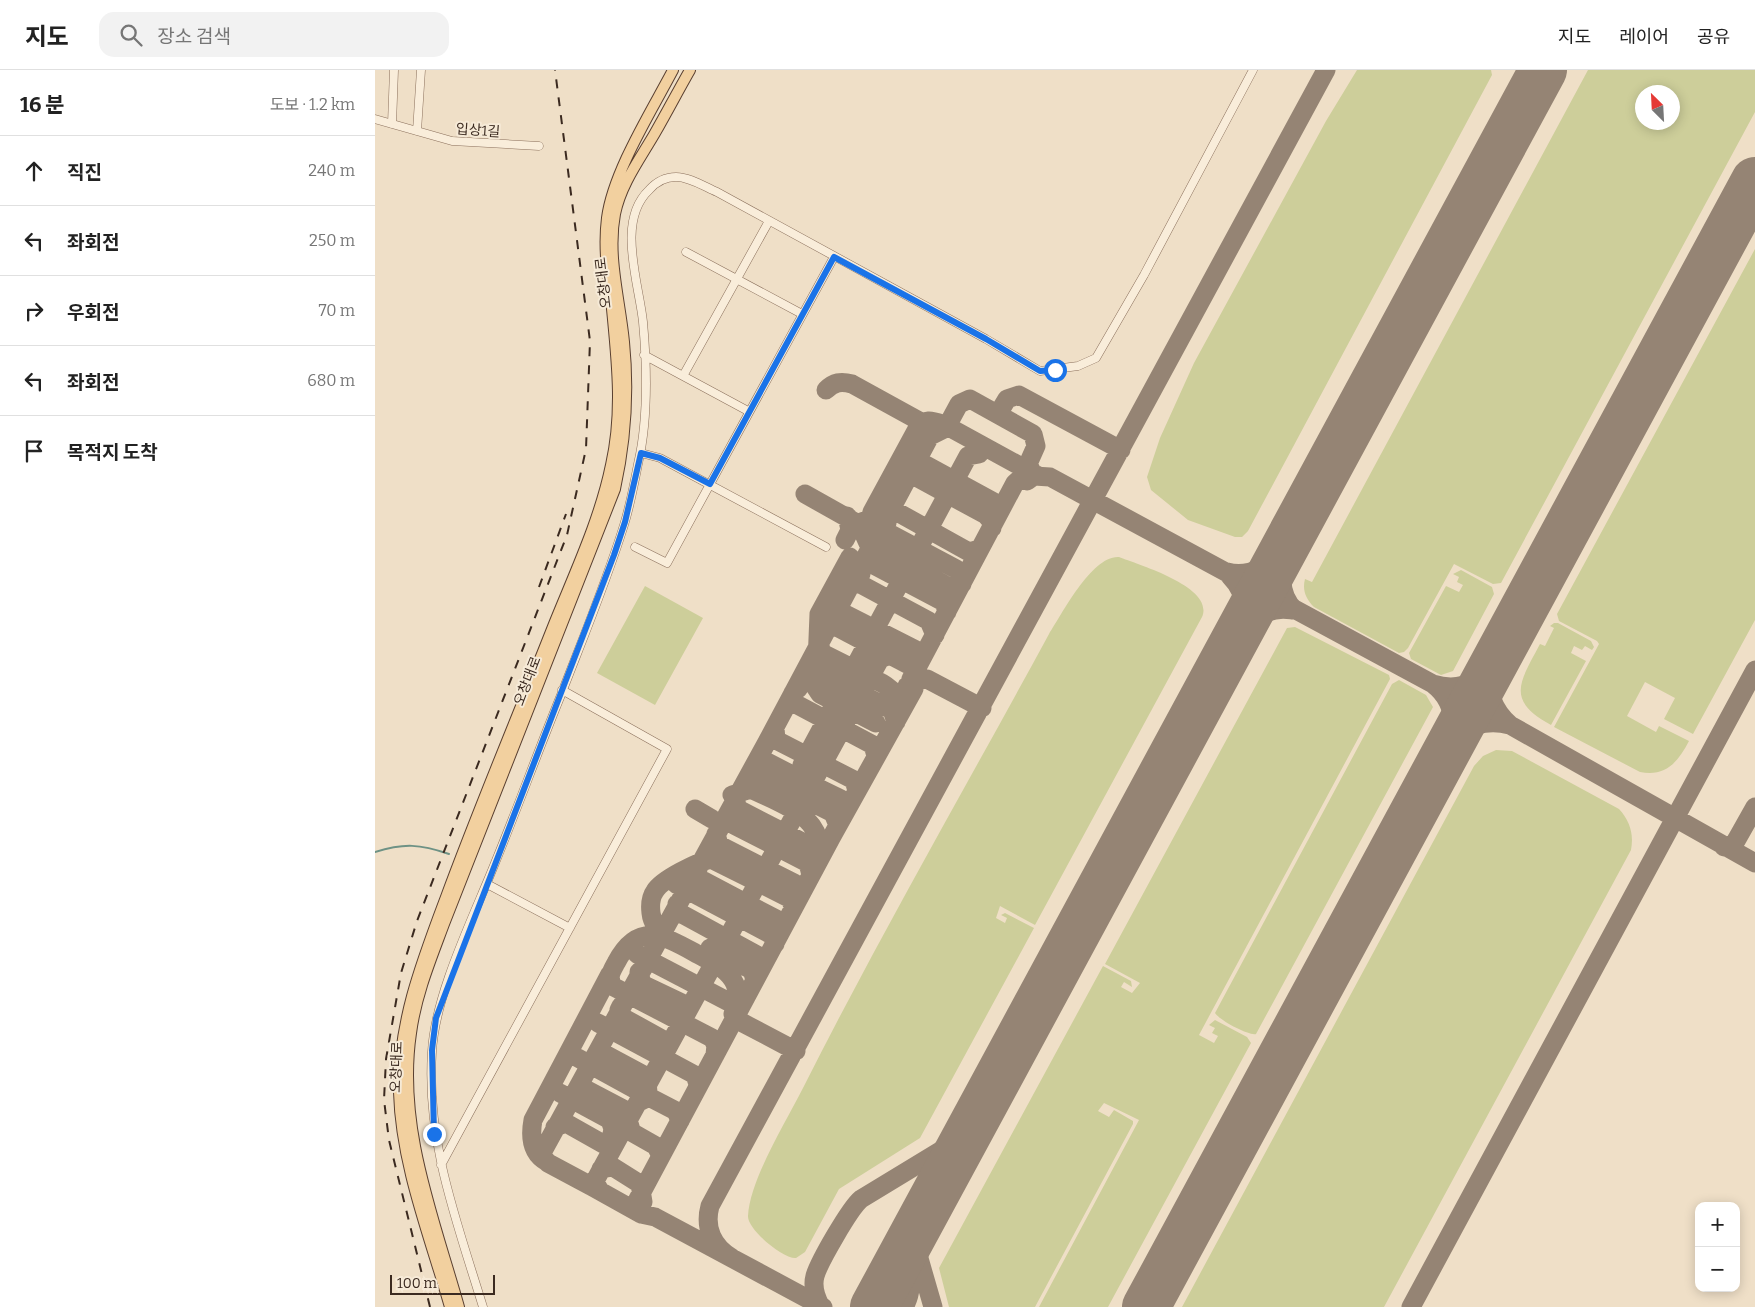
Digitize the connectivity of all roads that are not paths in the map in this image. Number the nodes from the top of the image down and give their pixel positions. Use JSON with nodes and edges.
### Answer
{"nodes":[{"id":1,"x":394,"y":70,"type":"edge"},
{"id":2,"x":421,"y":70,"type":"edge"},
{"id":3,"x":673,"y":70,"type":"edge"},
{"id":4,"x":690,"y":70,"type":"edge"},
{"id":5,"x":1253,"y":70,"type":"edge"},
{"id":6,"x":375,"y":119,"type":"edge"},
{"id":7,"x":392,"y":124,"type":"junction"},
{"id":8,"x":417,"y":131,"type":"junction"},
{"id":9,"x":539,"y":146,"type":"dead end"},
{"id":10,"x":769,"y":221,"type":"junction"},
{"id":11,"x":686,"y":252,"type":"dead end"},
{"id":12,"x":834,"y":257,"type":"junction"},
{"id":13,"x":736,"y":278,"type":"junction"},
{"id":14,"x":802,"y":314,"type":"junction"},
{"id":15,"x":644,"y":355,"type":"junction"},
{"id":16,"x":683,"y":376,"type":"junction"},
{"id":17,"x":748,"y":411,"type":"junction"},
{"id":18,"x":641,"y":453,"type":"junction"},
{"id":19,"x":710,"y":484,"type":"junction"},
{"id":20,"x":635,"y":547,"type":"dead end"},
{"id":21,"x":826,"y":547,"type":"dead end"},
{"id":22,"x":562,"y":690,"type":"junction"},
{"id":23,"x":471,"y":843,"type":"junction"},
{"id":24,"x":460,"y":873,"type":"junction"},
{"id":25,"x":487,"y":884,"type":"junction"},
{"id":26,"x":570,"y":928,"type":"junction"},
{"id":27,"x":441,"y":1165,"type":"junction"},
{"id":28,"x":450,"y":1307,"type":"edge"},
{"id":29,"x":459,"y":1307,"type":"edge"},
{"id":30,"x":483,"y":1307,"type":"edge"}],
"edges":[{"from":1,"to":7,"type":"street"},
{"from":2,"to":8,"type":"street"},
{"from":3,"to":23,"type":"main road","name":"오창대로"},
{"from":4,"to":23,"type":"main road","name":"오창대로"},
{"from":5,"to":12,"type":"street"},
{"from":6,"to":7,"type":"street","name":"입상1길"},
{"from":7,"to":8,"type":"street","name":"입상1길"},
{"from":8,"to":9,"type":"street","name":"입상1길"},
{"from":10,"to":12,"type":"street"},
{"from":10,"to":13,"type":"street"},
{"from":10,"to":15,"type":"street"},
{"from":11,"to":13,"type":"street"},
{"from":12,"to":14,"type":"street"},
{"from":13,"to":14,"type":"street"},
{"from":13,"to":16,"type":"street"},
{"from":14,"to":17,"type":"street"},
{"from":15,"to":16,"type":"street"},
{"from":15,"to":18,"type":"street"},
{"from":16,"to":17,"type":"street"},
{"from":17,"to":19,"type":"street"},
{"from":18,"to":19,"type":"street"},
{"from":18,"to":22,"type":"street"},
{"from":19,"to":20,"type":"street"},
{"from":19,"to":21,"type":"street"},
{"from":22,"to":25,"type":"street"},
{"from":22,"to":26,"type":"street"},
{"from":23,"to":24,"type":"main road","name":"오창대로"},
{"from":24,"to":28,"type":"main road","name":"오창대로"},
{"from":24,"to":29,"type":"main road","name":"오창대로"},
{"from":25,"to":26,"type":"street"},
{"from":25,"to":27,"type":"street"},
{"from":26,"to":27,"type":"street"},
{"from":27,"to":30,"type":"street"}]}
